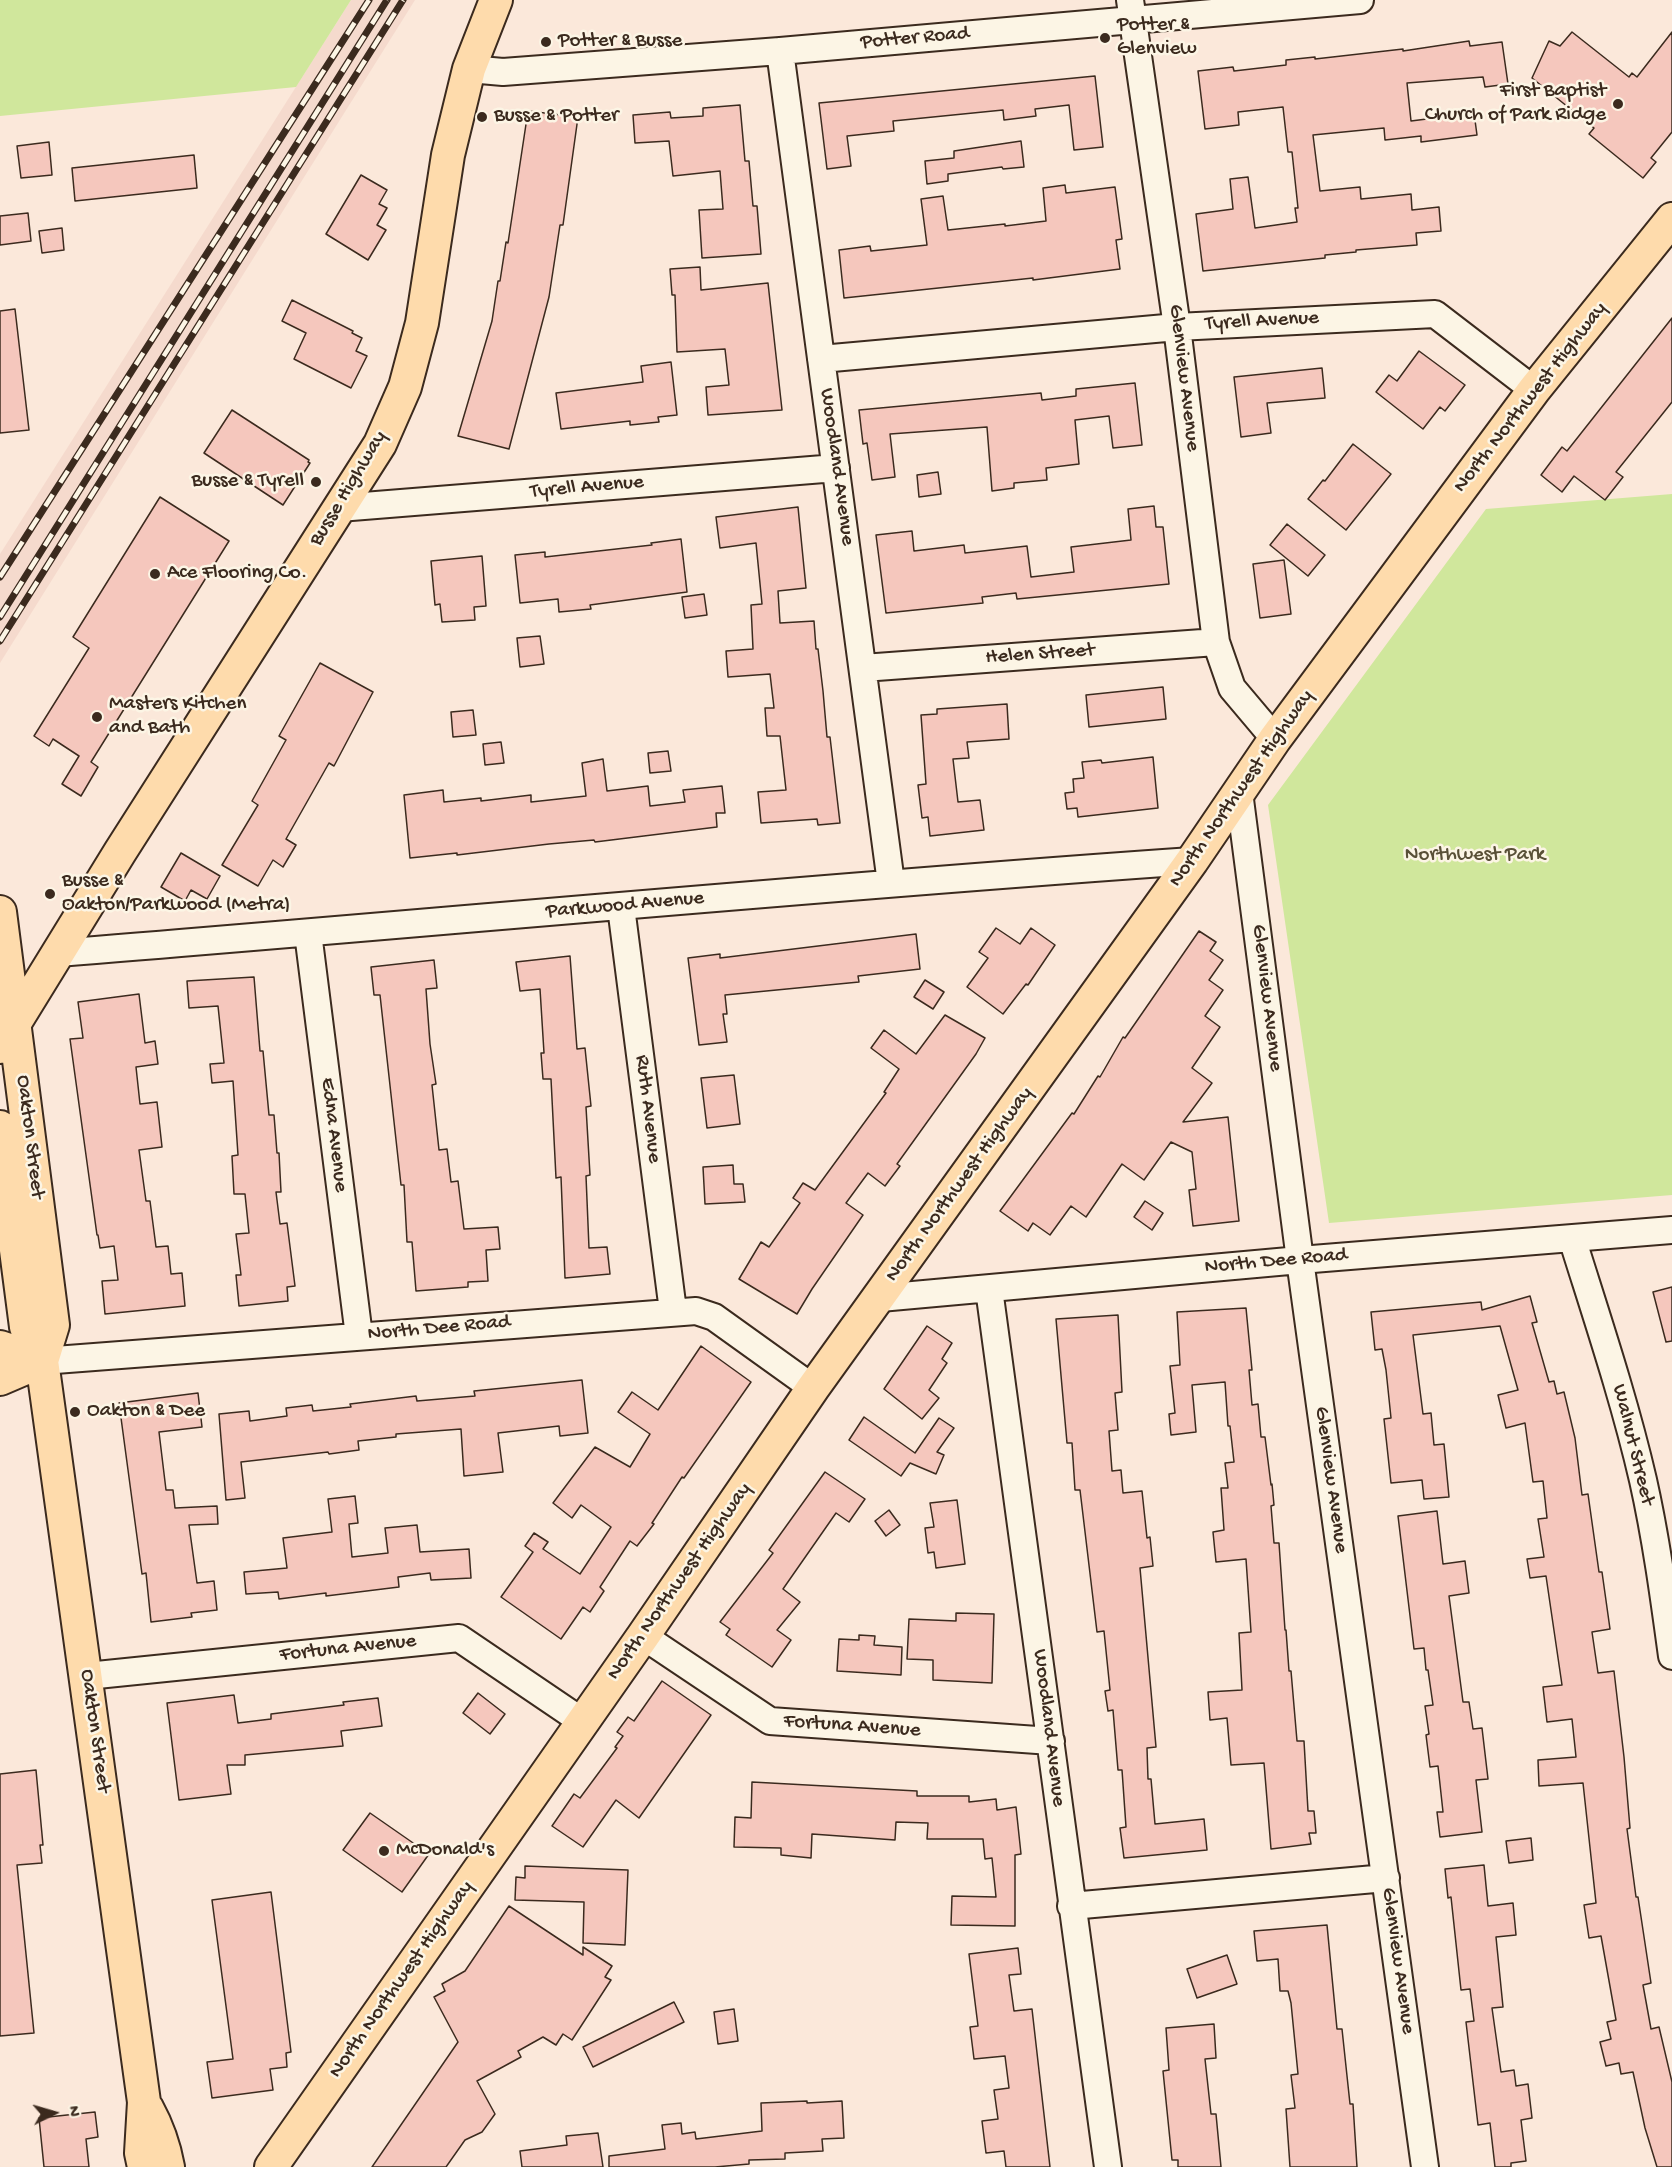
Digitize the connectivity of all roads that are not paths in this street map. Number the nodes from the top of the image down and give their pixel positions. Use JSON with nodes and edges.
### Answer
{"nodes":[{"id":1,"x":496,"y":0,"type":"edge"},
{"id":2,"x":1360,"y":0,"type":"edge"},
{"id":3,"x":1131,"y":9,"type":"edge"},
{"id":4,"x":780,"y":51,"type":"junction"},
{"id":5,"x":469,"y":69,"type":"junction"},
{"id":6,"x":1670,"y":225,"type":"edge"},
{"id":7,"x":1177,"y":327,"type":"junction"},
{"id":8,"x":821,"y":359,"type":"junction"},
{"id":9,"x":1534,"y":390,"type":"junction"},
{"id":10,"x":836,"y":468,"type":"junction"},
{"id":11,"x":339,"y":508,"type":"junction"},
{"id":12,"x":1216,"y":642,"type":"junction"},
{"id":13,"x":863,"y":668,"type":"junction"},
{"id":14,"x":1275,"y":738,"type":"junction"},
{"id":15,"x":1239,"y":792,"type":"junction"},
{"id":16,"x":1192,"y":861,"type":"junction"},
{"id":17,"x":891,"y":883,"type":"junction"},
{"id":18,"x":621,"y":907,"type":"junction"},
{"id":19,"x":0,"y":912,"type":"edge"},
{"id":20,"x":308,"y":933,"type":"junction"},
{"id":21,"x":58,"y":952,"type":"junction"},
{"id":22,"x":7,"y":1035,"type":"edge"},
{"id":23,"x":0,"y":1127,"type":"edge"},
{"id":24,"x":1672,"y":1230,"type":"edge"},
{"id":25,"x":1572,"y":1238,"type":"junction"},
{"id":26,"x":1300,"y":1260,"type":"junction"},
{"id":27,"x":989,"y":1289,"type":"junction"},
{"id":28,"x":880,"y":1298,"type":"junction"},
{"id":29,"x":673,"y":1311,"type":"junction"},
{"id":30,"x":359,"y":1336,"type":"junction"},
{"id":31,"x":0,"y":1347,"type":"edge"},
{"id":32,"x":42,"y":1361,"type":"junction"},
{"id":33,"x":0,"y":1380,"type":"edge"},
{"id":34,"x":813,"y":1388,"type":"junction"},
{"id":35,"x":643,"y":1636,"type":"junction"},
{"id":36,"x":1672,"y":1656,"type":"edge"},
{"id":37,"x":87,"y":1676,"type":"junction"},
{"id":38,"x":583,"y":1722,"type":"junction"},
{"id":39,"x":1051,"y":1741,"type":"junction"},
{"id":40,"x":1386,"y":1878,"type":"junction"},
{"id":41,"x":1071,"y":1906,"type":"junction"},
{"id":42,"x":144,"y":2102,"type":"junction"},
{"id":43,"x":144,"y":2167,"type":"edge"},
{"id":44,"x":168,"y":2167,"type":"edge"},
{"id":45,"x":272,"y":2167,"type":"edge"},
{"id":46,"x":1108,"y":2167,"type":"edge"},
{"id":47,"x":1425,"y":2167,"type":"edge"}],
"edges":[{"from":1,"to":5,"type":"main road","name":"Busse Highway"},
{"from":2,"to":3,"type":"street","name":"Potter Road"},
{"from":3,"to":4,"type":"street","name":"Potter Road"},
{"from":3,"to":7,"type":"street","name":"Glenview Avenue"},
{"from":4,"to":5,"type":"street","name":"Potter Road"},
{"from":4,"to":8,"type":"street","name":"Woodland Avenue"},
{"from":5,"to":11,"type":"main road","name":"Busse Highway"},
{"from":6,"to":9,"type":"main road","name":"North Northwest Highway"},
{"from":7,"to":8,"type":"street","name":"Tyrell Avenue"},
{"from":7,"to":9,"type":"street","name":"Tyrell Avenue"},
{"from":7,"to":12,"type":"street","name":"Glenview Avenue"},
{"from":8,"to":10,"type":"street","name":"Woodland Avenue"},
{"from":9,"to":14,"type":"main road","name":"North Northwest Highway"},
{"from":10,"to":11,"type":"street","name":"Tyrell Avenue"},
{"from":10,"to":13,"type":"street","name":"Woodland Avenue"},
{"from":11,"to":21,"type":"main road","name":"Busse Highway"},
{"from":12,"to":13,"type":"street","name":"Helen Street"},
{"from":12,"to":14,"type":"street","name":"Glenview Avenue"},
{"from":13,"to":17,"type":"street","name":"Woodland Avenue"},
{"from":14,"to":15,"type":"main road","name":"North Northwest Highway"},
{"from":15,"to":16,"type":"main road","name":"North Northwest Highway"},
{"from":15,"to":26,"type":"street","name":"Glenview Avenue"},
{"from":16,"to":17,"type":"street","name":"Parkwood Avenue"},
{"from":16,"to":28,"type":"main road","name":"North Northwest Highway"},
{"from":17,"to":18,"type":"street","name":"Parkwood Avenue"},
{"from":18,"to":20,"type":"street","name":"Parkwood Avenue"},
{"from":18,"to":29,"type":"street","name":"Ruth Avenue"},
{"from":19,"to":22,"type":"main road","name":"Oakton Street"},
{"from":20,"to":21,"type":"street","name":"Parkwood Avenue"},
{"from":20,"to":30,"type":"street","name":"Edna Avenue"},
{"from":21,"to":22,"type":"main road","name":"Busse Highway"},
{"from":22,"to":32,"type":"main road","name":"Oakton Street"},
{"from":23,"to":32,"type":"main road","name":"Oakton Street"},
{"from":24,"to":25,"type":"street","name":"North Dee Road"},
{"from":25,"to":26,"type":"street","name":"North Dee Road"},
{"from":25,"to":36,"type":"street","name":"Walnut Street"},
{"from":26,"to":27,"type":"street","name":"North Dee Road"},
{"from":26,"to":40,"type":"street","name":"Glenview Avenue"},
{"from":27,"to":28,"type":"street","name":"North Dee Road"},
{"from":27,"to":39,"type":"street","name":"Woodland Avenue"},
{"from":28,"to":34,"type":"main road","name":"North Northwest Highway"},
{"from":29,"to":30,"type":"street","name":"North Dee Road"},
{"from":29,"to":34,"type":"street","name":"North Dee Road"},
{"from":30,"to":32,"type":"street","name":"North Dee Road"},
{"from":31,"to":32,"type":"main road","name":"North Dee Road"},
{"from":32,"to":33,"type":"main road","name":"North Dee Road"},
{"from":32,"to":37,"type":"main road","name":"Oakton Street"},
{"from":34,"to":35,"type":"main road","name":"North Northwest Highway"},
{"from":35,"to":38,"type":"main road","name":"North Northwest Highway"},
{"from":35,"to":39,"type":"street","name":"Fortuna Avenue"},
{"from":37,"to":38,"type":"street","name":"Fortuna Avenue"},
{"from":37,"to":42,"type":"main road","name":"Oakton Street"},
{"from":38,"to":45,"type":"main road","name":"North Northwest Highway"},
{"from":39,"to":41,"type":"street","name":"Woodland Avenue"},
{"from":40,"to":41,"type":"street"},
{"from":40,"to":47,"type":"street","name":"Glenview Avenue"},
{"from":41,"to":46,"type":"street","name":"Woodland Avenue"},
{"from":42,"to":43,"type":"main road","name":"Oakton Street"},
{"from":42,"to":44,"type":"main road","name":"Oakton Street"}]}
